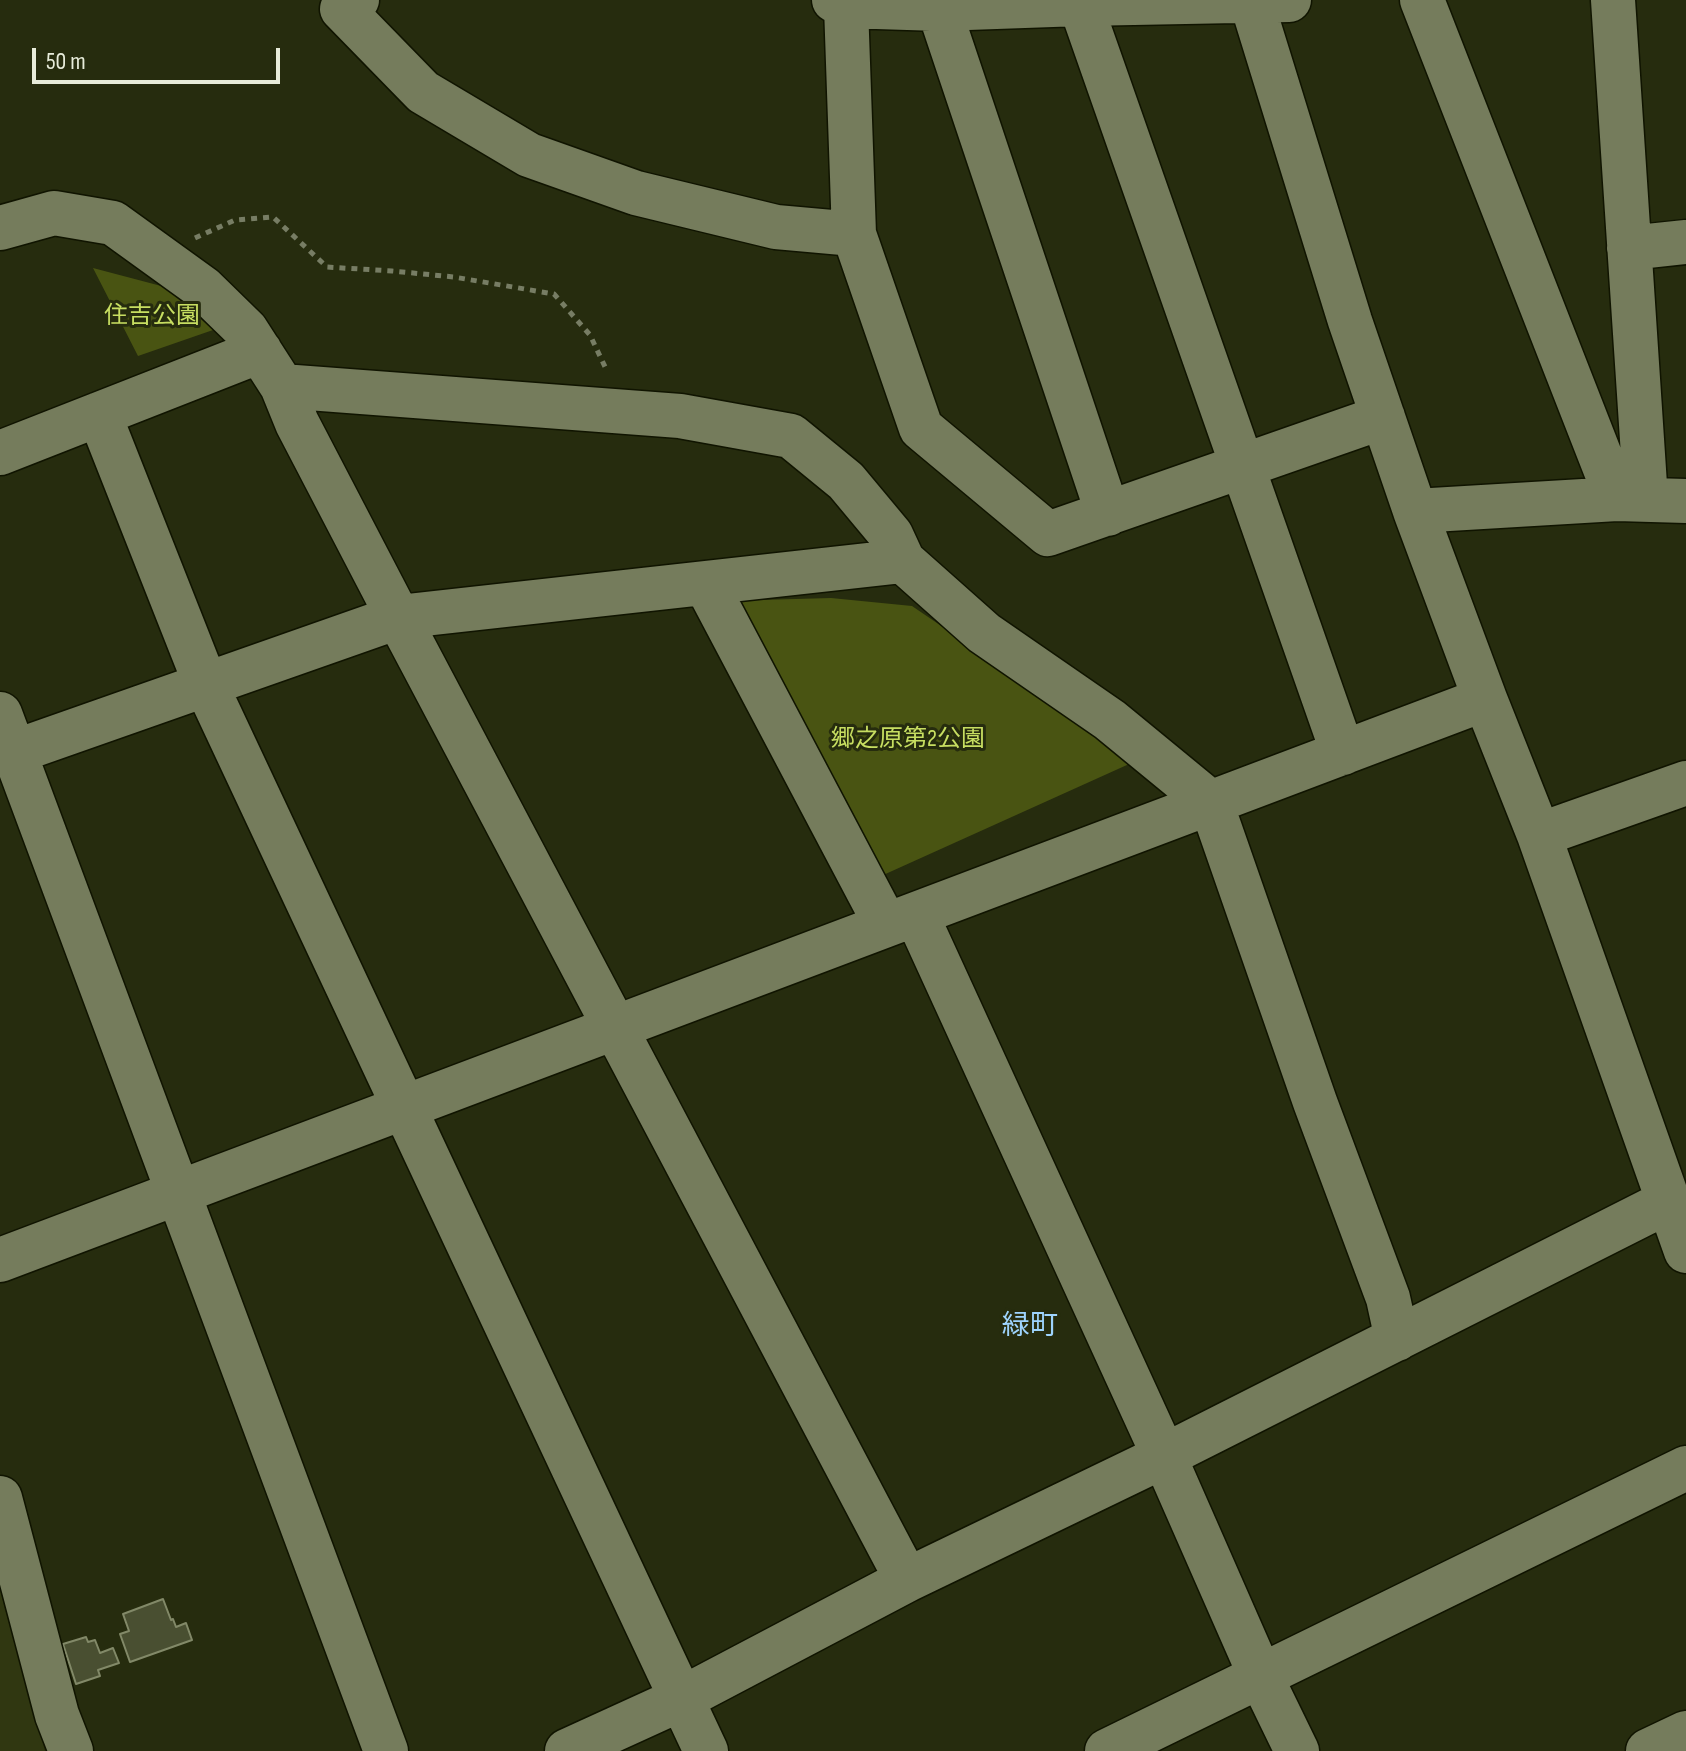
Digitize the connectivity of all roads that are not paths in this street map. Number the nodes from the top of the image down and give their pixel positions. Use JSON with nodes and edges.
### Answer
{"nodes":[{"id":1,"x":357,"y":0,"type":"edge"},
{"id":2,"x":1422,"y":0,"type":"edge"},
{"id":3,"x":1613,"y":0,"type":"edge"},
{"id":4,"x":1264,"y":1,"type":"edge"},
{"id":5,"x":1080,"y":2,"type":"edge"},
{"id":6,"x":840,"y":3,"type":"edge"},
{"id":7,"x":939,"y":9,"type":"junction"},
{"id":8,"x":0,"y":228,"type":"edge"},
{"id":9,"x":854,"y":234,"type":"junction"},
{"id":10,"x":1686,"y":242,"type":"edge"},
{"id":11,"x":1629,"y":248,"type":"junction"},
{"id":12,"x":271,"y":368,"type":"junction"},
{"id":13,"x":99,"y":414,"type":"junction"},
{"id":14,"x":1383,"y":417,"type":"junction"},
{"id":15,"x":0,"y":453,"type":"edge"},
{"id":16,"x":1243,"y":466,"type":"junction"},
{"id":17,"x":1649,"y":500,"type":"edge"},
{"id":18,"x":1415,"y":511,"type":"junction"},
{"id":19,"x":1108,"y":514,"type":"junction"},
{"id":20,"x":903,"y":561,"type":"junction"},
{"id":21,"x":706,"y":584,"type":"junction"},
{"id":22,"x":398,"y":617,"type":"junction"},
{"id":23,"x":206,"y":685,"type":"junction"},
{"id":24,"x":1485,"y":699,"type":"junction"},
{"id":25,"x":7,"y":733,"type":"edge"},
{"id":26,"x":1343,"y":753,"type":"junction"},
{"id":27,"x":1686,"y":783,"type":"edge"},
{"id":28,"x":1211,"y":803,"type":"junction"},
{"id":29,"x":1539,"y":835,"type":"junction"},
{"id":30,"x":901,"y":919,"type":"junction"},
{"id":31,"x":615,"y":1027,"type":"junction"},
{"id":32,"x":405,"y":1107,"type":"junction"},
{"id":33,"x":178,"y":1192,"type":"junction"},
{"id":34,"x":1669,"y":1201,"type":"junction"},
{"id":35,"x":1686,"y":1251,"type":"edge"},
{"id":36,"x":0,"y":1260,"type":"edge"},
{"id":37,"x":1397,"y":1339,"type":"junction"},
{"id":38,"x":1164,"y":1456,"type":"junction"},
{"id":39,"x":1686,"y":1468,"type":"edge"},
{"id":40,"x":0,"y":1498,"type":"edge"},
{"id":41,"x":907,"y":1580,"type":"junction"},
{"id":42,"x":1261,"y":1677,"type":"junction"},
{"id":43,"x":681,"y":1699,"type":"junction"},
{"id":44,"x":1686,"y":1733,"type":"edge"},
{"id":45,"x":71,"y":1751,"type":"edge"},
{"id":46,"x":386,"y":1751,"type":"edge"},
{"id":47,"x":567,"y":1751,"type":"edge"},
{"id":48,"x":706,"y":1751,"type":"edge"},
{"id":49,"x":1107,"y":1751,"type":"edge"},
{"id":50,"x":1297,"y":1751,"type":"edge"},
{"id":51,"x":1648,"y":1751,"type":"edge"}],
"edges":[{"from":1,"to":9,"type":"street"},
{"from":2,"to":17,"type":"street"},
{"from":3,"to":11,"type":"street"},
{"from":4,"to":5,"type":"street"},
{"from":4,"to":14,"type":"street"},
{"from":5,"to":7,"type":"street"},
{"from":5,"to":16,"type":"street"},
{"from":6,"to":7,"type":"street"},
{"from":6,"to":9,"type":"street"},
{"from":7,"to":19,"type":"street"},
{"from":8,"to":12,"type":"street"},
{"from":9,"to":19,"type":"street"},
{"from":10,"to":11,"type":"street"},
{"from":11,"to":17,"type":"street"},
{"from":12,"to":13,"type":"street"},
{"from":12,"to":20,"type":"street"},
{"from":12,"to":22,"type":"street"},
{"from":13,"to":15,"type":"street"},
{"from":13,"to":23,"type":"street"},
{"from":14,"to":16,"type":"street"},
{"from":14,"to":18,"type":"street"},
{"from":16,"to":19,"type":"street"},
{"from":16,"to":26,"type":"street"},
{"from":17,"to":18,"type":"street"},
{"from":18,"to":24,"type":"street"},
{"from":20,"to":21,"type":"street"},
{"from":20,"to":28,"type":"street"},
{"from":21,"to":22,"type":"street"},
{"from":21,"to":30,"type":"street"},
{"from":22,"to":23,"type":"street"},
{"from":22,"to":31,"type":"street"},
{"from":23,"to":25,"type":"street"},
{"from":23,"to":32,"type":"street"},
{"from":24,"to":26,"type":"street"},
{"from":24,"to":29,"type":"street"},
{"from":25,"to":33,"type":"street"},
{"from":26,"to":28,"type":"street"},
{"from":27,"to":29,"type":"street"},
{"from":28,"to":30,"type":"street"},
{"from":28,"to":37,"type":"street"},
{"from":29,"to":34,"type":"street"},
{"from":30,"to":31,"type":"street"},
{"from":30,"to":38,"type":"street"},
{"from":31,"to":32,"type":"street"},
{"from":31,"to":41,"type":"street"},
{"from":32,"to":33,"type":"street"},
{"from":32,"to":43,"type":"street"},
{"from":33,"to":36,"type":"street"},
{"from":33,"to":46,"type":"street"},
{"from":34,"to":35,"type":"street"},
{"from":34,"to":37,"type":"street"},
{"from":37,"to":38,"type":"street"},
{"from":38,"to":41,"type":"street"},
{"from":38,"to":42,"type":"street"},
{"from":39,"to":42,"type":"street"},
{"from":40,"to":45,"type":"street"},
{"from":41,"to":43,"type":"street"},
{"from":42,"to":49,"type":"street"},
{"from":42,"to":50,"type":"street"},
{"from":43,"to":47,"type":"street"},
{"from":43,"to":48,"type":"street"},
{"from":44,"to":51,"type":"street"}]}
